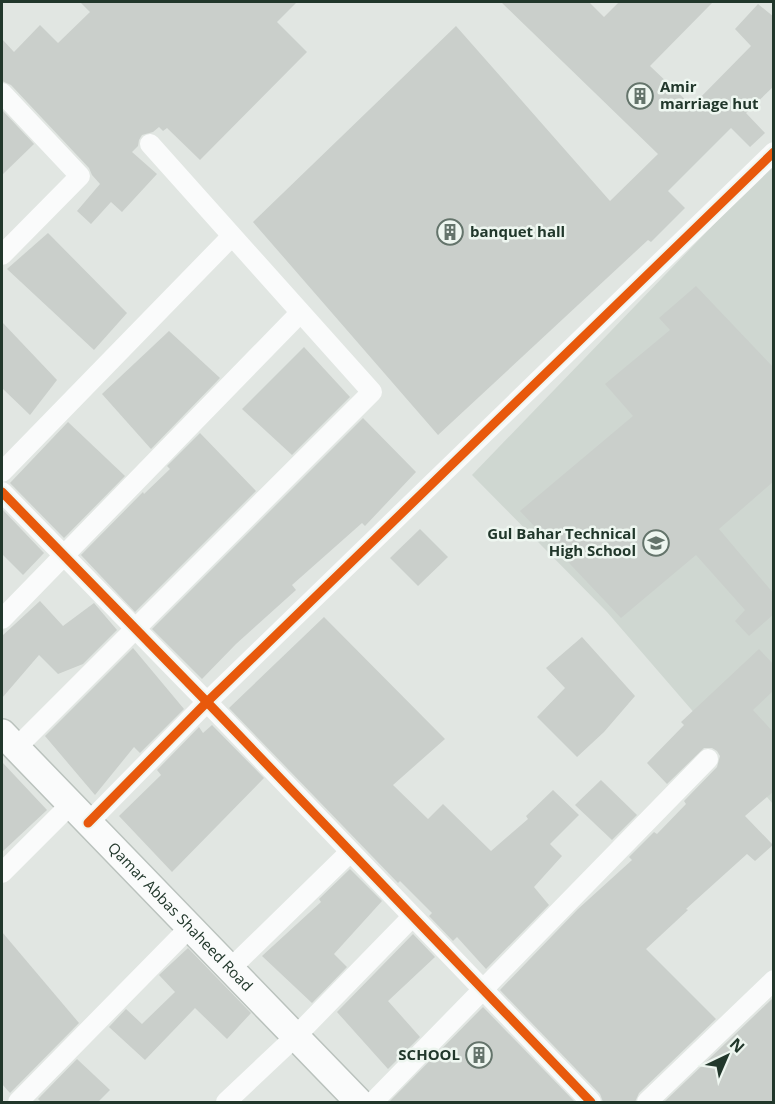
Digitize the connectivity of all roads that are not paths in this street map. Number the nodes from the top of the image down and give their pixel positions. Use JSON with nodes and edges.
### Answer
{"nodes":[{"id":1,"x":2,"y":93,"type":"edge"},
{"id":2,"x":150,"y":144,"type":"dead end"},
{"id":3,"x":774,"y":152,"type":"edge"},
{"id":4,"x":231,"y":237,"type":"junction"},
{"id":5,"x":2,"y":255,"type":"edge"},
{"id":6,"x":300,"y":313,"type":"junction"},
{"id":7,"x":2,"y":472,"type":"edge"},
{"id":8,"x":2,"y":492,"type":"edge"},
{"id":9,"x":63,"y":556,"type":"junction"},
{"id":10,"x":2,"y":619,"type":"edge"},
{"id":11,"x":134,"y":629,"type":"junction"},
{"id":12,"x":207,"y":702,"type":"junction"},
{"id":13,"x":9,"y":740,"type":"edge"},
{"id":14,"x":708,"y":759,"type":"dead end"},
{"id":15,"x":79,"y":814,"type":"junction"},
{"id":16,"x":350,"y":852,"type":"junction"},
{"id":17,"x":2,"y":873,"type":"edge"},
{"id":18,"x":412,"y":917,"type":"junction"},
{"id":19,"x":190,"y":927,"type":"junction"},
{"id":20,"x":230,"y":969,"type":"junction"},
{"id":21,"x":774,"y":980,"type":"edge"},
{"id":22,"x":484,"y":991,"type":"junction"},
{"id":23,"x":296,"y":1036,"type":"junction"},
{"id":24,"x":18,"y":1102,"type":"edge"},
{"id":25,"x":226,"y":1102,"type":"edge"},
{"id":26,"x":359,"y":1102,"type":"edge"},
{"id":27,"x":373,"y":1102,"type":"edge"},
{"id":28,"x":591,"y":1102,"type":"edge"},
{"id":29,"x":647,"y":1102,"type":"edge"}],
"edges":[{"from":1,"to":5,"type":"street"},
{"from":2,"to":4,"type":"street"},
{"from":3,"to":12,"type":"street"},
{"from":4,"to":6,"type":"street"},
{"from":4,"to":7,"type":"street"},
{"from":6,"to":9,"type":"street"},
{"from":6,"to":11,"type":"street"},
{"from":8,"to":9,"type":"street"},
{"from":9,"to":10,"type":"street"},
{"from":9,"to":11,"type":"street"},
{"from":11,"to":12,"type":"street"},
{"from":11,"to":13,"type":"street"},
{"from":12,"to":15,"type":"street"},
{"from":12,"to":16,"type":"street"},
{"from":13,"to":15,"type":"street","name":"Qamar Abbas Shaheed Road"},
{"from":14,"to":22,"type":"street"},
{"from":15,"to":17,"type":"street"},
{"from":15,"to":19,"type":"street","name":"Qamar Abbas Shaheed Road"},
{"from":16,"to":18,"type":"street"},
{"from":16,"to":20,"type":"street"},
{"from":18,"to":22,"type":"street"},
{"from":18,"to":23,"type":"street"},
{"from":19,"to":20,"type":"street","name":"Qamar Abbas Shaheed Road"},
{"from":19,"to":24,"type":"street"},
{"from":20,"to":23,"type":"street","name":"Qamar Abbas Shaheed Road"},
{"from":21,"to":29,"type":"street"},
{"from":22,"to":27,"type":"street"},
{"from":22,"to":28,"type":"street"},
{"from":23,"to":25,"type":"street"},
{"from":23,"to":26,"type":"street","name":"Qamar Abbas Shaheed Road"}]}
